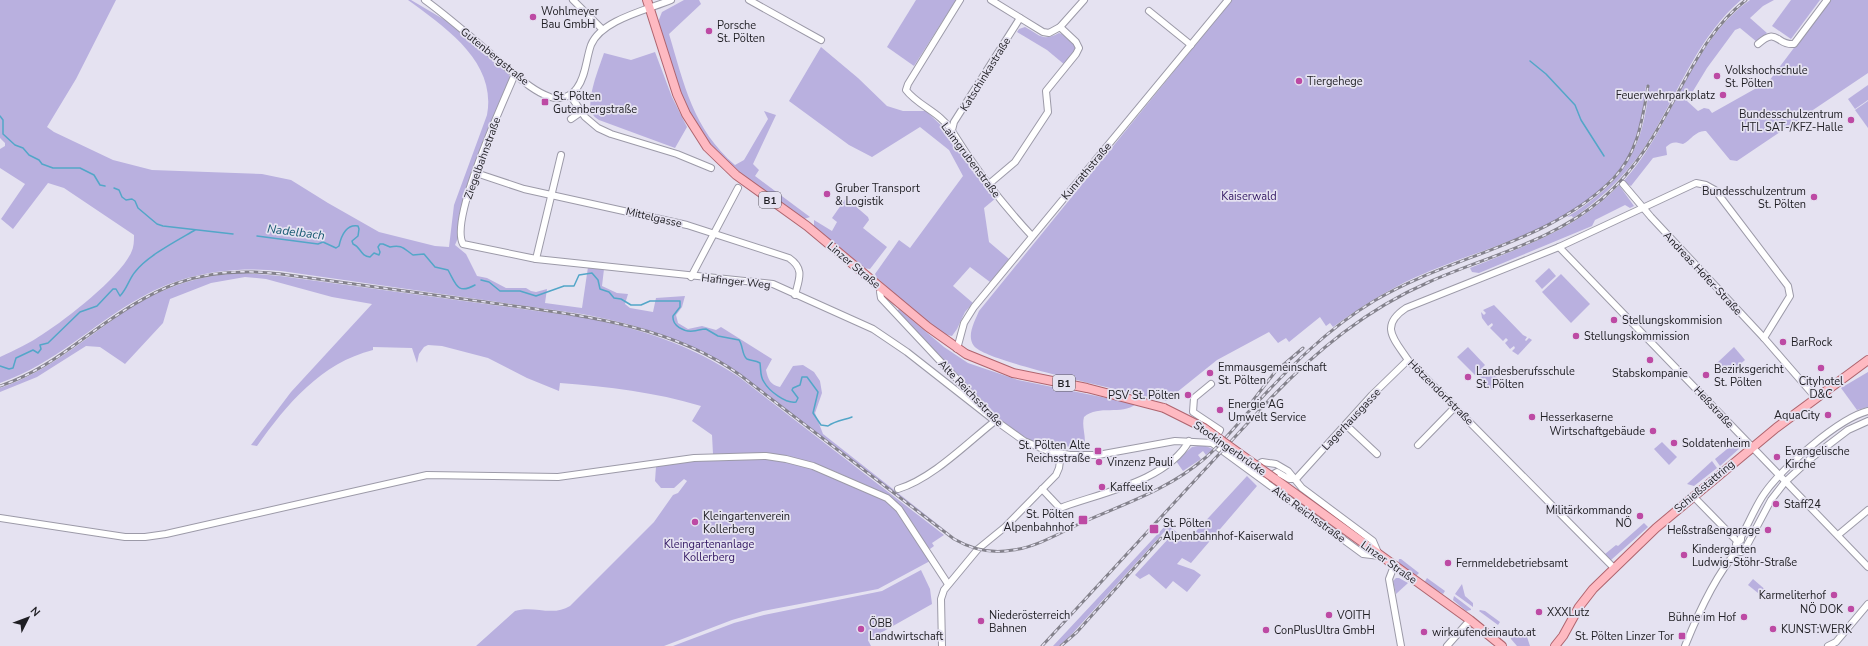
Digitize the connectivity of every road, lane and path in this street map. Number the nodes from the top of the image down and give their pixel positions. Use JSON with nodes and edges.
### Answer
{"nodes":[{"id":1,"x":425,"y":0,"type":"edge"},
{"id":2,"x":573,"y":0,"type":"edge"},
{"id":3,"x":647,"y":0,"type":"edge"},
{"id":4,"x":671,"y":0,"type":"edge"},
{"id":5,"x":749,"y":0,"type":"edge"},
{"id":6,"x":960,"y":0,"type":"edge"},
{"id":7,"x":991,"y":0,"type":"edge"},
{"id":8,"x":1084,"y":0,"type":"edge"},
{"id":9,"x":1228,"y":0,"type":"edge"},
{"id":10,"x":1827,"y":0,"type":"edge"},
{"id":11,"x":650,"y":9,"type":"junction"},
{"id":12,"x":1149,"y":11,"type":"dead end"},
{"id":13,"x":1020,"y":18,"type":"junction"},
{"id":14,"x":1060,"y":27,"type":"junction"},
{"id":15,"x":602,"y":29,"type":"junction"},
{"id":16,"x":821,"y":40,"type":"dead end"},
{"id":17,"x":1758,"y":44,"type":"dead end"},
{"id":18,"x":1191,"y":45,"type":"junction"},
{"id":19,"x":515,"y":74,"type":"junction"},
{"id":20,"x":570,"y":95,"type":"junction"},
{"id":21,"x":581,"y":112,"type":"junction"},
{"id":22,"x":571,"y":119,"type":"dead end"},
{"id":23,"x":952,"y":130,"type":"junction"},
{"id":24,"x":561,"y":155,"type":"dead end"},
{"id":25,"x":711,"y":168,"type":"dead end"},
{"id":26,"x":476,"y":174,"type":"junction"},
{"id":27,"x":989,"y":184,"type":"junction"},
{"id":28,"x":1623,"y":184,"type":"dead end"},
{"id":29,"x":738,"y":188,"type":"dead end"},
{"id":30,"x":551,"y":195,"type":"junction"},
{"id":31,"x":1642,"y":207,"type":"junction"},
{"id":32,"x":713,"y":233,"type":"junction"},
{"id":33,"x":1032,"y":236,"type":"junction"},
{"id":34,"x":463,"y":244,"type":"joint"},
{"id":35,"x":1559,"y":247,"type":"junction"},
{"id":36,"x":536,"y":260,"type":"junction"},
{"id":37,"x":691,"y":277,"type":"junction"},
{"id":38,"x":882,"y":289,"type":"junction"},
{"id":39,"x":795,"y":295,"type":"junction"},
{"id":40,"x":1764,"y":338,"type":"junction"},
{"id":41,"x":957,"y":349,"type":"junction"},
{"id":42,"x":1408,"y":360,"type":"junction"},
{"id":43,"x":1868,"y":360,"type":"edge"},
{"id":44,"x":946,"y":367,"type":"junction"},
{"id":45,"x":936,"y":376,"type":"junction"},
{"id":46,"x":1211,"y":384,"type":"dead end"},
{"id":47,"x":1816,"y":398,"type":"junction"},
{"id":48,"x":1455,"y":407,"type":"junction"},
{"id":49,"x":1164,"y":408,"type":"joint"},
{"id":50,"x":1868,"y":411,"type":"edge"},
{"id":51,"x":995,"y":421,"type":"junction"},
{"id":52,"x":1868,"y":421,"type":"edge"},
{"id":53,"x":1346,"y":425,"type":"junction"},
{"id":54,"x":1189,"y":441,"type":"junction"},
{"id":55,"x":1212,"y":443,"type":"junction"},
{"id":56,"x":1418,"y":445,"type":"dead end"},
{"id":57,"x":1751,"y":447,"type":"junction"},
{"id":58,"x":1060,"y":454,"type":"junction"},
{"id":59,"x":1377,"y":454,"type":"dead end"},
{"id":60,"x":1249,"y":469,"type":"junction"},
{"id":61,"x":1779,"y":476,"type":"junction"},
{"id":62,"x":1275,"y":479,"type":"joint"},
{"id":63,"x":1296,"y":479,"type":"junction"},
{"id":64,"x":1264,"y":480,"type":"junction"},
{"id":65,"x":1785,"y":482,"type":"junction"},
{"id":66,"x":898,"y":489,"type":"dead end"},
{"id":67,"x":1042,"y":489,"type":"junction"},
{"id":68,"x":1693,"y":496,"type":"junction"},
{"id":69,"x":1868,"y":510,"type":"edge"},
{"id":70,"x":0,"y":518,"type":"edge"},
{"id":71,"x":1838,"y":535,"type":"junction"},
{"id":72,"x":1741,"y":546,"type":"junction"},
{"id":73,"x":1380,"y":556,"type":"junction"},
{"id":74,"x":1394,"y":566,"type":"junction"},
{"id":75,"x":1613,"y":567,"type":"junction"},
{"id":76,"x":1868,"y":567,"type":"edge"},
{"id":77,"x":948,"y":584,"type":"junction"},
{"id":78,"x":1868,"y":604,"type":"edge"},
{"id":79,"x":1470,"y":620,"type":"junction"},
{"id":80,"x":1563,"y":636,"type":"junction"},
{"id":81,"x":942,"y":646,"type":"edge"},
{"id":82,"x":1401,"y":646,"type":"edge"},
{"id":83,"x":1448,"y":646,"type":"edge"},
{"id":84,"x":1502,"y":646,"type":"edge"},
{"id":85,"x":1555,"y":646,"type":"edge"},
{"id":86,"x":1564,"y":646,"type":"edge"},
{"id":87,"x":1685,"y":646,"type":"edge"},
{"id":88,"x":1828,"y":646,"type":"edge"}],
"edges":[{"from":1,"to":19,"type":"street","name":"Gutenbergstraße"},
{"from":2,"to":15,"type":"street"},
{"from":3,"to":11,"type":"main road","name":"Linzer Straße","number":"B1"},
{"from":4,"to":11,"type":"street"},
{"from":5,"to":16,"type":"street"},
{"from":6,"to":23,"type":"street","name":"Laimgrubenstraße"},
{"from":7,"to":13,"type":"street"},
{"from":8,"to":14,"type":"street"},
{"from":9,"to":18,"type":"street","name":"Kunrathstraße"},
{"from":10,"to":17,"type":"street"},
{"from":11,"to":15,"type":"street"},
{"from":11,"to":38,"type":"main road","name":"Linzer Straße","number":"B1"},
{"from":12,"to":18,"type":"street"},
{"from":13,"to":14,"type":"street"},
{"from":13,"to":23,"type":"street","name":"Katschinkastraße"},
{"from":14,"to":27,"type":"street"},
{"from":15,"to":20,"type":"street"},
{"from":18,"to":33,"type":"street","name":"Kunrathstraße"},
{"from":19,"to":20,"type":"street","name":"Gutenbergstraße"},
{"from":19,"to":26,"type":"street","name":"Ziegelbahnstraße"},
{"from":20,"to":21,"type":"street"},
{"from":21,"to":22,"type":"street"},
{"from":21,"to":25,"type":"street"},
{"from":23,"to":27,"type":"street","name":"Laimgrubenstraße"},
{"from":24,"to":30,"type":"street"},
{"from":26,"to":30,"type":"street","name":"Mittelgasse"},
{"from":26,"to":34,"type":"street","name":"Ziegelbahnstraße"},
{"from":27,"to":33,"type":"street","name":"Laimgrubenstraße"},
{"from":28,"to":31,"type":"street","name":"Andreas Hofer-Straße"},
{"from":29,"to":32,"type":"street"},
{"from":30,"to":32,"type":"street","name":"Mittelgasse"},
{"from":30,"to":36,"type":"street"},
{"from":31,"to":35,"type":"street","name":"Hötzendorfstraße"},
{"from":31,"to":40,"type":"street","name":"Andreas Hofer-Straße"},
{"from":31,"to":40,"type":"street","name":"Hötzendorfstraße"},
{"from":32,"to":37,"type":"street"},
{"from":32,"to":39,"type":"street","name":"Mittelgasse"},
{"from":33,"to":41,"type":"street","name":"Kunrathstraße"},
{"from":34,"to":36,"type":"street","name":"Hafinger Weg"},
{"from":35,"to":42,"type":"street","name":"Hötzendorfstraße"},
{"from":35,"to":57,"type":"street","name":"Heßstraße"},
{"from":36,"to":37,"type":"street","name":"Hafinger Weg"},
{"from":37,"to":39,"type":"street","name":"Hafinger Weg"},
{"from":38,"to":41,"type":"main road","name":"Linzer Straße","number":"B1"},
{"from":38,"to":44,"type":"street","name":"Alte Reichsstraße"},
{"from":39,"to":45,"type":"street","name":"Hafinger Weg"},
{"from":40,"to":47,"type":"street","name":"Andreas Hofer-Straße"},
{"from":41,"to":49,"type":"main road","name":"Linzer Straße","number":"B1"},
{"from":42,"to":48,"type":"street","name":"Hötzendorfstraße"},
{"from":42,"to":53,"type":"street","name":"Lagerhausgasse"},
{"from":43,"to":47,"type":"main road","name":"Schießstattring"},
{"from":44,"to":45,"type":"street"},
{"from":44,"to":51,"type":"street","name":"Alte Reichsstraße"},
{"from":45,"to":51,"type":"street","name":"Hafinger Weg"},
{"from":46,"to":55,"type":"street"},
{"from":47,"to":57,"type":"main road","name":"Schießstattring"},
{"from":48,"to":56,"type":"street"},
{"from":48,"to":75,"type":"street","name":"Hötzendorfstraße"},
{"from":49,"to":62,"type":"main road","name":"Stockingerbrücke","number":"B1","bridge":true},
{"from":50,"to":61,"type":"street"},
{"from":51,"to":58,"type":"street","name":"Alte Reichsstraße"},
{"from":51,"to":66,"type":"street"},
{"from":52,"to":65,"type":"street"},
{"from":53,"to":59,"type":"street"},
{"from":53,"to":63,"type":"street","name":"Lagerhausgasse"},
{"from":54,"to":55,"type":"street","name":"Alte Reichsstraße"},
{"from":54,"to":58,"type":"street","name":"Alte Reichsstraße"},
{"from":54,"to":67,"type":"street"},
{"from":55,"to":60,"type":"street","name":"Alte Reichsstraße"},
{"from":57,"to":61,"type":"street","name":"Heßstraße"},
{"from":57,"to":68,"type":"main road","name":"Schießstattring"},
{"from":58,"to":67,"type":"street"},
{"from":60,"to":63,"type":"street","name":"Alte Reichsstraße"},
{"from":60,"to":64,"type":"street","name":"Alte Reichsstraße"},
{"from":61,"to":65,"type":"street","name":"Heßstraße"},
{"from":61,"to":72,"type":"street"},
{"from":62,"to":73,"type":"main road","name":"Linzer Straße","number":"B1"},
{"from":63,"to":64,"type":"street","name":"Alte Reichsstraße"},
{"from":63,"to":73,"type":"street","name":"Alte Reichsstraße"},
{"from":64,"to":73,"type":"street","name":"Alte Reichsstraße"},
{"from":65,"to":71,"type":"street","name":"Heßstraße"},
{"from":65,"to":72,"type":"street"},
{"from":67,"to":77,"type":"street"},
{"from":68,"to":72,"type":"street"},
{"from":68,"to":75,"type":"main road","name":"Schießstattring"},
{"from":69,"to":71,"type":"street"},
{"from":70,"to":77,"type":"street"},
{"from":71,"to":76,"type":"street","name":"Heßstraße"},
{"from":72,"to":87,"type":"street"},
{"from":73,"to":74,"type":"main road","name":"Linzer Straße","number":"B1"},
{"from":74,"to":79,"type":"main road","name":"Linzer Straße","number":"B1"},
{"from":74,"to":82,"type":"street"},
{"from":75,"to":80,"type":"main road","name":"Schießstattring"},
{"from":77,"to":81,"type":"street"},
{"from":78,"to":88,"type":"street"},
{"from":79,"to":83,"type":"street"},
{"from":79,"to":84,"type":"main road","name":"Linzer Straße","number":"B1"},
{"from":80,"to":85,"type":"main road","name":"Schießstattring"},
{"from":80,"to":86,"type":"main road"}]}
